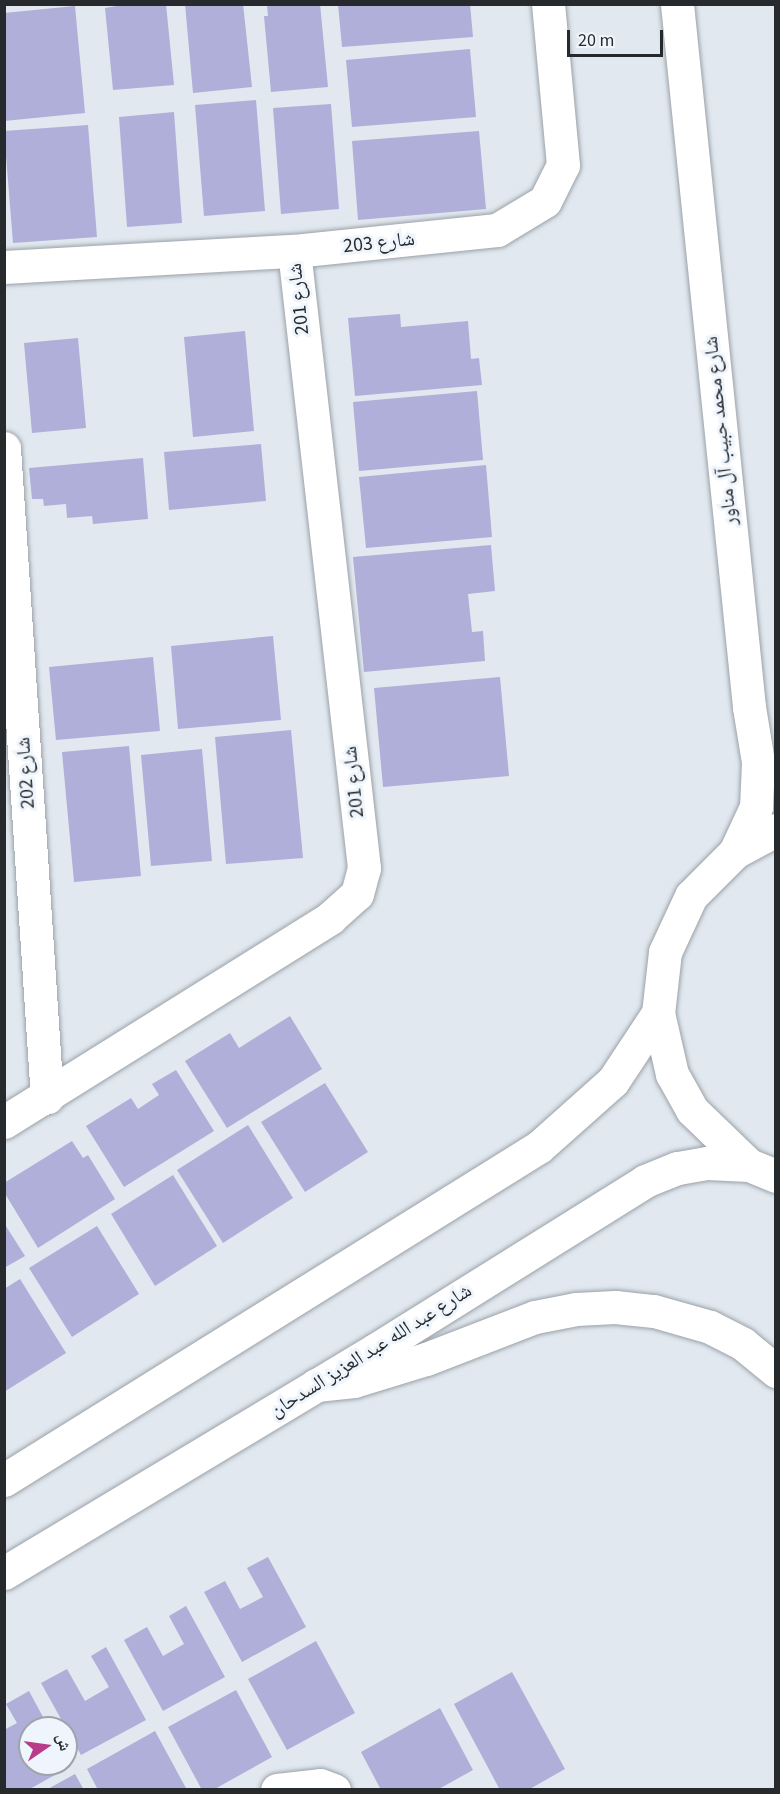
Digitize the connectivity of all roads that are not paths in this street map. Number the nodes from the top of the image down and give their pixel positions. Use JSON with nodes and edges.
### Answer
{"nodes":[{"id":1,"x":548,"y":4,"type":"edge"},
{"id":2,"x":677,"y":4,"type":"edge"},
{"id":3,"x":294,"y":251,"type":"junction"},
{"id":4,"x":4,"y":267,"type":"edge"},
{"id":5,"x":4,"y":448,"type":"edge"},
{"id":6,"x":776,"y":830,"type":"edge"},
{"id":7,"x":735,"y":852,"type":"junction"},
{"id":8,"x":658,"y":1013,"type":"junction"},
{"id":9,"x":48,"y":1098,"type":"junction"},
{"id":10,"x":4,"y":1122,"type":"edge"},
{"id":11,"x":762,"y":1171,"type":"edge"},
{"id":12,"x":776,"y":1371,"type":"edge"},
{"id":13,"x":316,"y":1385,"type":"junction"},
{"id":14,"x":4,"y":1480,"type":"edge"},
{"id":15,"x":4,"y":1573,"type":"edge"},
{"id":16,"x":277,"y":1790,"type":"edge"},
{"id":17,"x":334,"y":1790,"type":"edge"}],
"edges":[{"from":1,"to":3,"type":"street","name":"شارع 203"},
{"from":2,"to":7,"type":"street","name":"شارع محمد حبيب آل مناور"},
{"from":3,"to":4,"type":"street","name":"شارع 203"},
{"from":3,"to":9,"type":"street","name":"شارع 201"},
{"from":5,"to":9,"type":"street","name":"شارع 202"},
{"from":6,"to":7,"type":"street"},
{"from":7,"to":8,"type":"street"},
{"from":8,"to":11,"type":"street"},
{"from":8,"to":14,"type":"street"},
{"from":9,"to":10,"type":"street","name":"شارع 201"},
{"from":11,"to":13,"type":"street","name":"شارع عبد الله عبد العزيز السدحان"},
{"from":12,"to":13,"type":"street"},
{"from":13,"to":15,"type":"street","name":"شارع عبد الله عبد العزيز السدحان"},
{"from":16,"to":17,"type":"street"}]}
